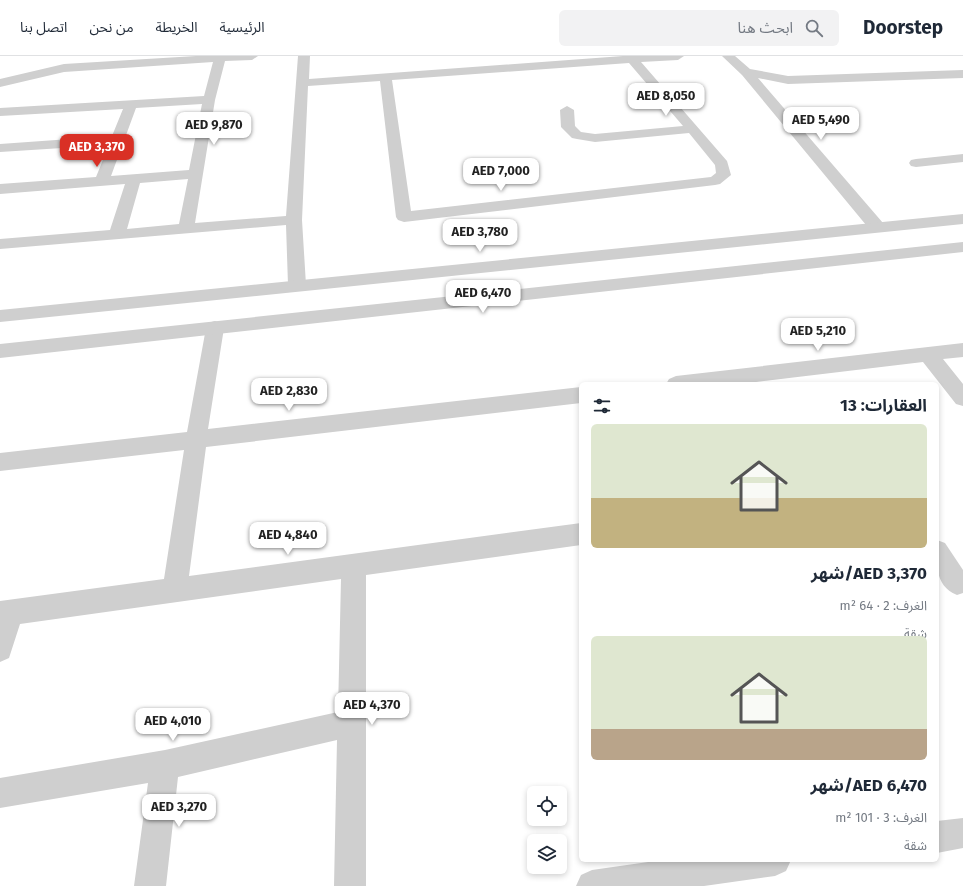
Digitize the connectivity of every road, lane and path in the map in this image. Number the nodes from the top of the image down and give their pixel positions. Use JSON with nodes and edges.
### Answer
{"nodes":[{"id":1,"x":252,"y":56,"type":"edge"},
{"id":2,"x":304,"y":56,"type":"edge"},
{"id":3,"x":678,"y":56,"type":"edge"},
{"id":4,"x":728,"y":56,"type":"edge"},
{"id":5,"x":220,"y":58,"type":"junction"},
{"id":6,"x":630,"y":58,"type":"edge"},
{"id":7,"x":81,"y":61,"type":"edge"},
{"id":8,"x":746,"y":72,"type":"junction"},
{"id":9,"x":963,"y":74,"type":"edge"},
{"id":10,"x":385,"y":76,"type":"junction"},
{"id":11,"x":0,"y":83,"type":"edge"},
{"id":12,"x":303,"y":83,"type":"junction"},
{"id":13,"x":209,"y":100,"type":"junction"},
{"id":14,"x":131,"y":105,"type":"junction"},
{"id":15,"x":567,"y":110,"type":"dead end"},
{"id":16,"x":0,"y":112,"type":"edge"},
{"id":17,"x":693,"y":129,"type":"junction"},
{"id":18,"x":118,"y":140,"type":"junction"},
{"id":19,"x":0,"y":148,"type":"edge"},
{"id":20,"x":963,"y":158,"type":"edge"},
{"id":21,"x":916,"y":163,"type":"dead end"},
{"id":22,"x":195,"y":174,"type":"junction"},
{"id":23,"x":134,"y":178,"type":"junction"},
{"id":24,"x":102,"y":181,"type":"junction"},
{"id":25,"x":0,"y":189,"type":"edge"},
{"id":26,"x":963,"y":219,"type":"edge"},
{"id":27,"x":294,"y":220,"type":"junction"},
{"id":28,"x":877,"y":227,"type":"junction"},
{"id":29,"x":186,"y":229,"type":"junction"},
{"id":30,"x":117,"y":234,"type":"junction"},
{"id":31,"x":0,"y":244,"type":"edge"},
{"id":32,"x":963,"y":247,"type":"edge"},
{"id":33,"x":297,"y":285,"type":"junction"},
{"id":34,"x":0,"y":316,"type":"edge"},
{"id":35,"x":215,"y":328,"type":"junction"},
{"id":36,"x":963,"y":350,"type":"edge"},
{"id":37,"x":0,"y":351,"type":"edge"},
{"id":38,"x":928,"y":355,"type":"junction"},
{"id":39,"x":818,"y":368,"type":"junction"},
{"id":40,"x":718,"y":382,"type":"edge"},
{"id":41,"x":827,"y":382,"type":"edge"},
{"id":42,"x":579,"y":395,"type":"edge"},
{"id":43,"x":963,"y":398,"type":"edge"},
{"id":44,"x":196,"y":439,"type":"junction"},
{"id":45,"x":0,"y":462,"type":"edge"},
{"id":46,"x":579,"y":534,"type":"edge"},
{"id":47,"x":939,"y":554,"type":"edge"},
{"id":48,"x":354,"y":565,"type":"junction"},
{"id":49,"x":958,"y":583,"type":"dead end"},
{"id":50,"x":175,"y":590,"type":"junction"},
{"id":51,"x":6,"y":613,"type":"edge"},
{"id":52,"x":0,"y":649,"type":"edge"},
{"id":53,"x":352,"y":723,"type":"junction"},
{"id":54,"x":165,"y":764,"type":"junction"},
{"id":55,"x":0,"y":793,"type":"edge"},
{"id":56,"x":963,"y":833,"type":"edge"},
{"id":57,"x":939,"y":837,"type":"edge"},
{"id":58,"x":761,"y":862,"type":"edge"},
{"id":59,"x":150,"y":886,"type":"edge"},
{"id":60,"x":350,"y":886,"type":"edge"},
{"id":61,"x":592,"y":886,"type":"edge"}],
"edges":[{"from":1,"to":5,"type":"street"},
{"from":2,"to":12,"type":"street"},
{"from":3,"to":6,"type":"street"},
{"from":4,"to":8,"type":"street"},
{"from":5,"to":7,"type":"street"},
{"from":5,"to":13,"type":"street"},
{"from":6,"to":10,"type":"street"},
{"from":6,"to":17,"type":"street"},
{"from":7,"to":11,"type":"street"},
{"from":8,"to":9,"type":"street"},
{"from":8,"to":28,"type":"street"},
{"from":10,"to":12,"type":"street"},
{"from":10,"to":17,"type":"street"},
{"from":12,"to":27,"type":"street"},
{"from":13,"to":14,"type":"street"},
{"from":13,"to":22,"type":"street"},
{"from":14,"to":16,"type":"street"},
{"from":14,"to":18,"type":"street"},
{"from":15,"to":17,"type":"street"},
{"from":18,"to":19,"type":"street"},
{"from":18,"to":24,"type":"street"},
{"from":20,"to":21,"type":"street"},
{"from":22,"to":23,"type":"street"},
{"from":22,"to":29,"type":"street"},
{"from":23,"to":24,"type":"street"},
{"from":23,"to":30,"type":"street"},
{"from":24,"to":25,"type":"street"},
{"from":26,"to":28,"type":"street"},
{"from":27,"to":29,"type":"street"},
{"from":27,"to":33,"type":"street"},
{"from":28,"to":33,"type":"street"},
{"from":29,"to":30,"type":"street"},
{"from":30,"to":31,"type":"street"},
{"from":32,"to":35,"type":"street"},
{"from":33,"to":34,"type":"street"},
{"from":35,"to":37,"type":"street"},
{"from":35,"to":44,"type":"street"},
{"from":36,"to":38,"type":"street"},
{"from":38,"to":39,"type":"street"},
{"from":38,"to":43,"type":"street"},
{"from":39,"to":40,"type":"street"},
{"from":39,"to":41,"type":"street"},
{"from":42,"to":44,"type":"street"},
{"from":44,"to":45,"type":"street"},
{"from":44,"to":50,"type":"street"},
{"from":46,"to":48,"type":"street"},
{"from":47,"to":49,"type":"street"},
{"from":48,"to":50,"type":"street"},
{"from":48,"to":53,"type":"street"},
{"from":50,"to":51,"type":"street"},
{"from":51,"to":52,"type":"street"},
{"from":53,"to":54,"type":"street"},
{"from":53,"to":60,"type":"street"},
{"from":54,"to":55,"type":"street"},
{"from":54,"to":59,"type":"street"},
{"from":56,"to":57,"type":"street"},
{"from":58,"to":61,"type":"street"}]}
